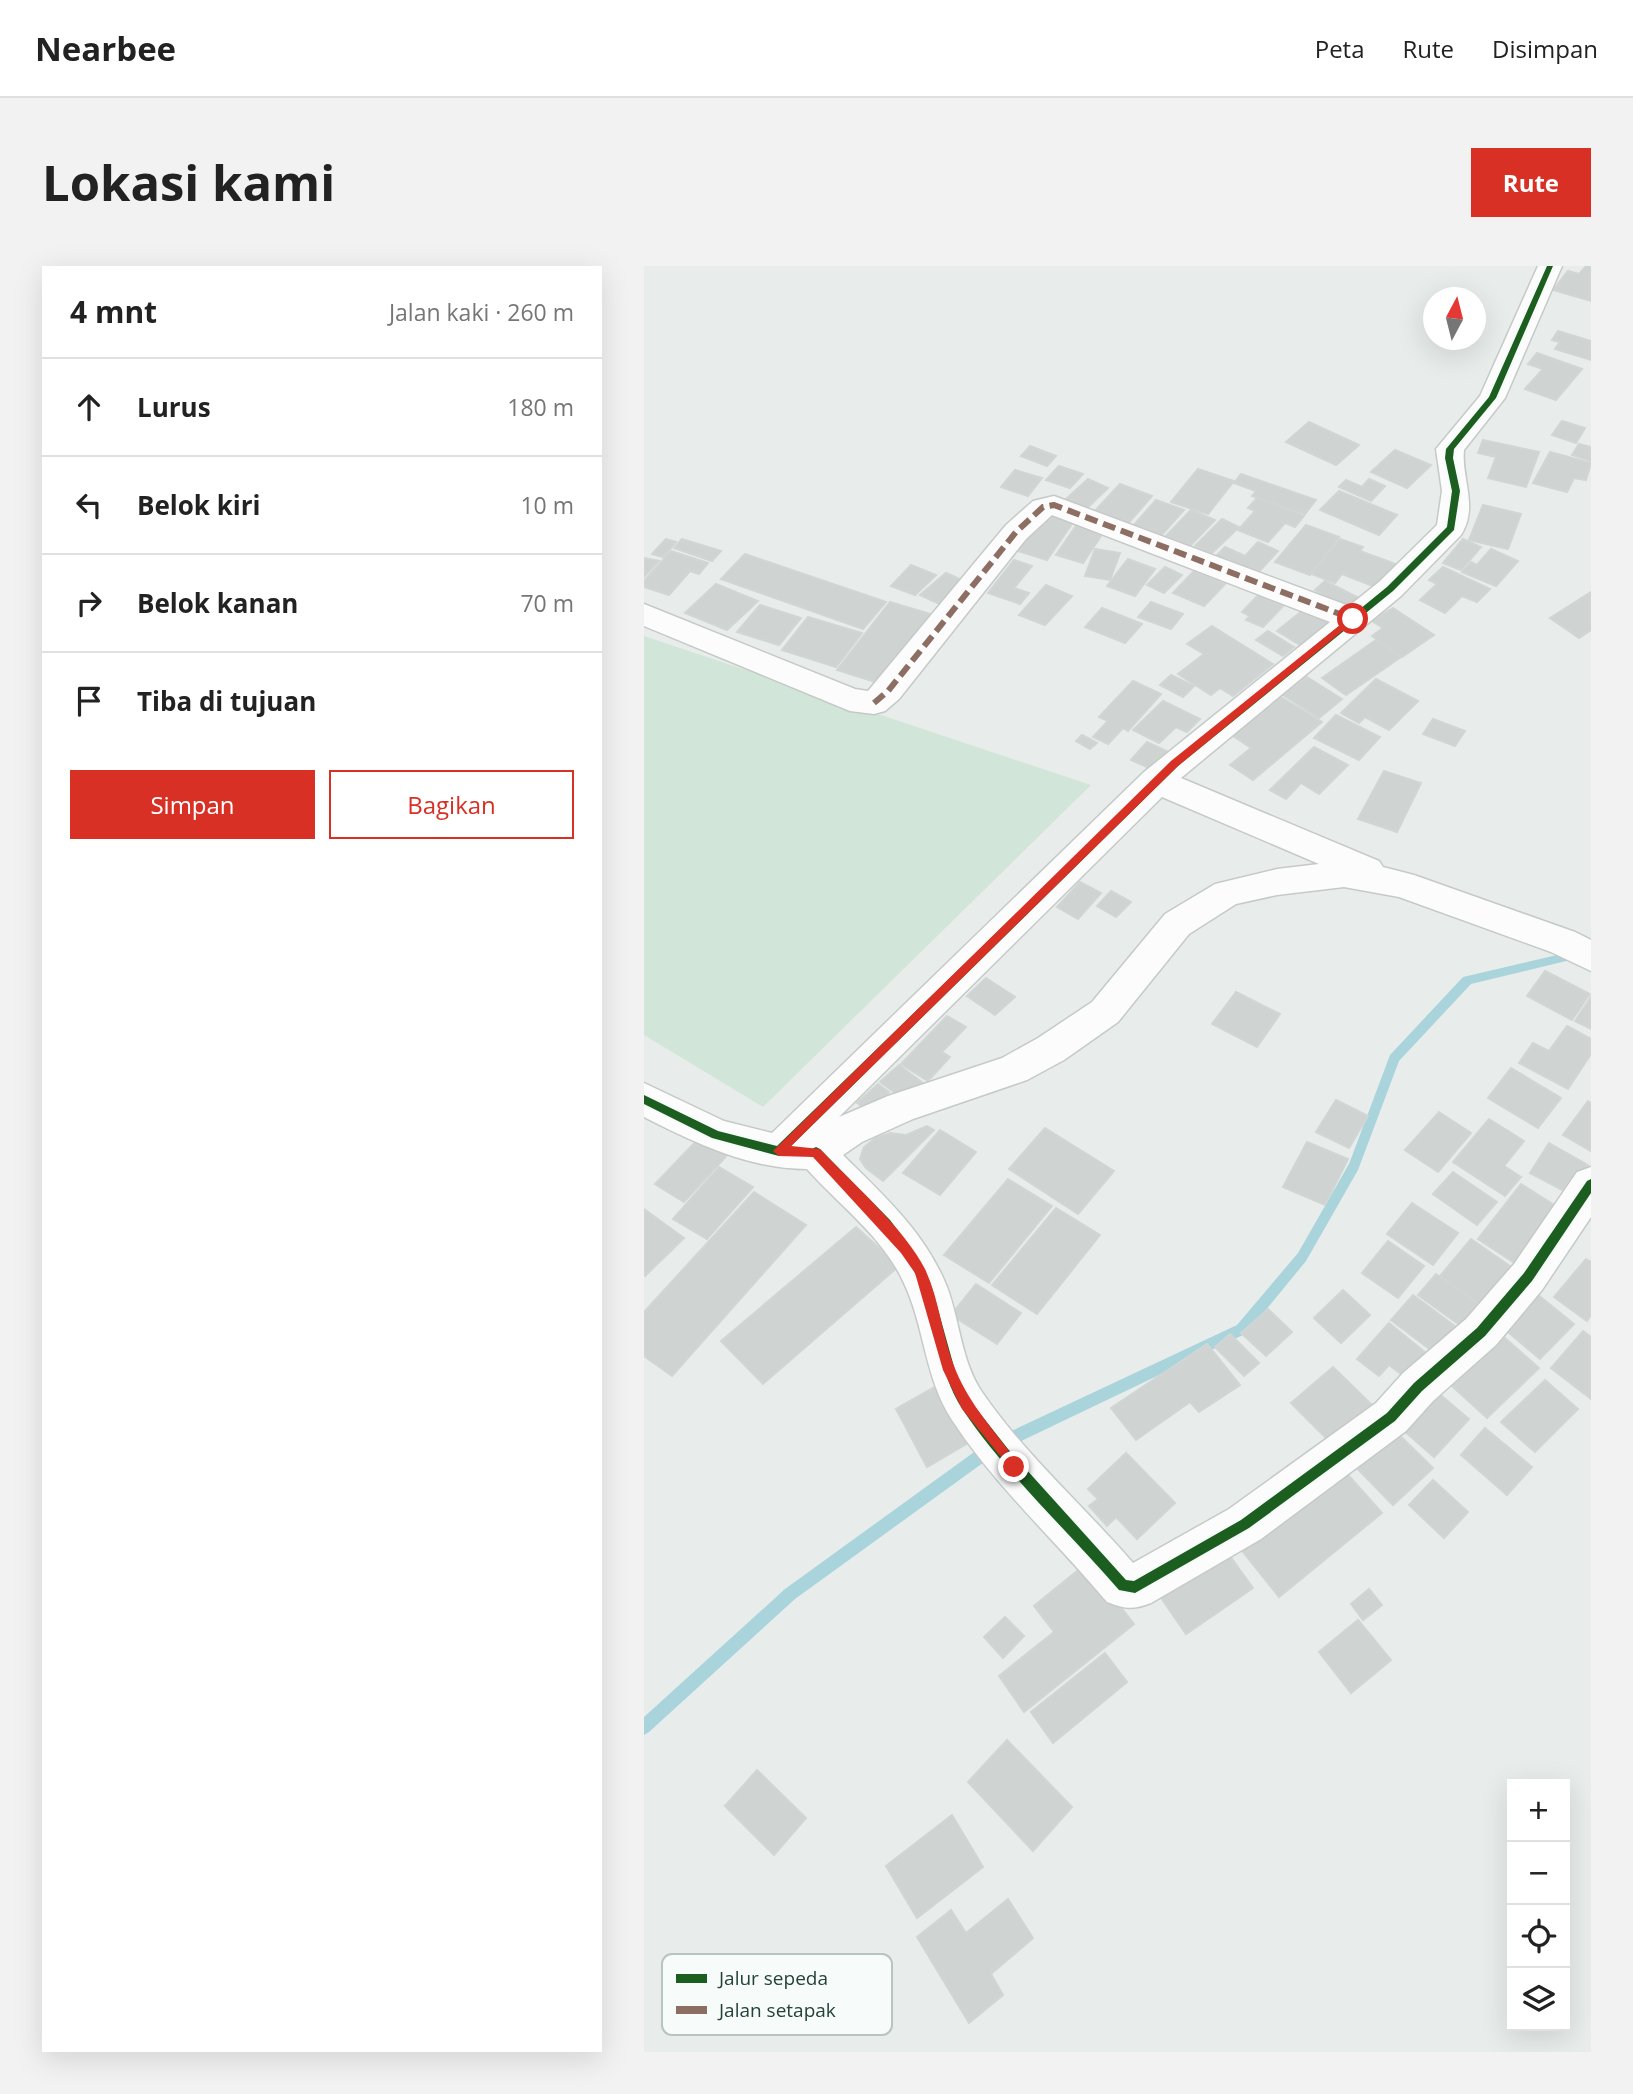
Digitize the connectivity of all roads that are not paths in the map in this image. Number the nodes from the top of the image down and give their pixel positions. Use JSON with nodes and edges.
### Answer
{"nodes":[{"id":1,"x":1550,"y":266,"type":"edge"},
{"id":2,"x":644,"y":614,"type":"edge"},
{"id":3,"x":1353,"y":619,"type":"junction"},
{"id":4,"x":1156,"y":782,"type":"junction"},
{"id":5,"x":1402,"y":884,"type":"junction"},
{"id":6,"x":1577,"y":949,"type":"edge"},
{"id":7,"x":644,"y":1099,"type":"edge"},
{"id":8,"x":797,"y":1152,"type":"junction"},
{"id":9,"x":1591,"y":1184,"type":"edge"}],
"edges":[{"from":1,"to":3,"type":"street"},
{"from":2,"to":3,"type":"street"},
{"from":3,"to":4,"type":"street"},
{"from":4,"to":5,"type":"street"},
{"from":4,"to":8,"type":"street"},
{"from":5,"to":6,"type":"street"},
{"from":5,"to":8,"type":"street"},
{"from":7,"to":8,"type":"street"},
{"from":8,"to":9,"type":"street"}]}
